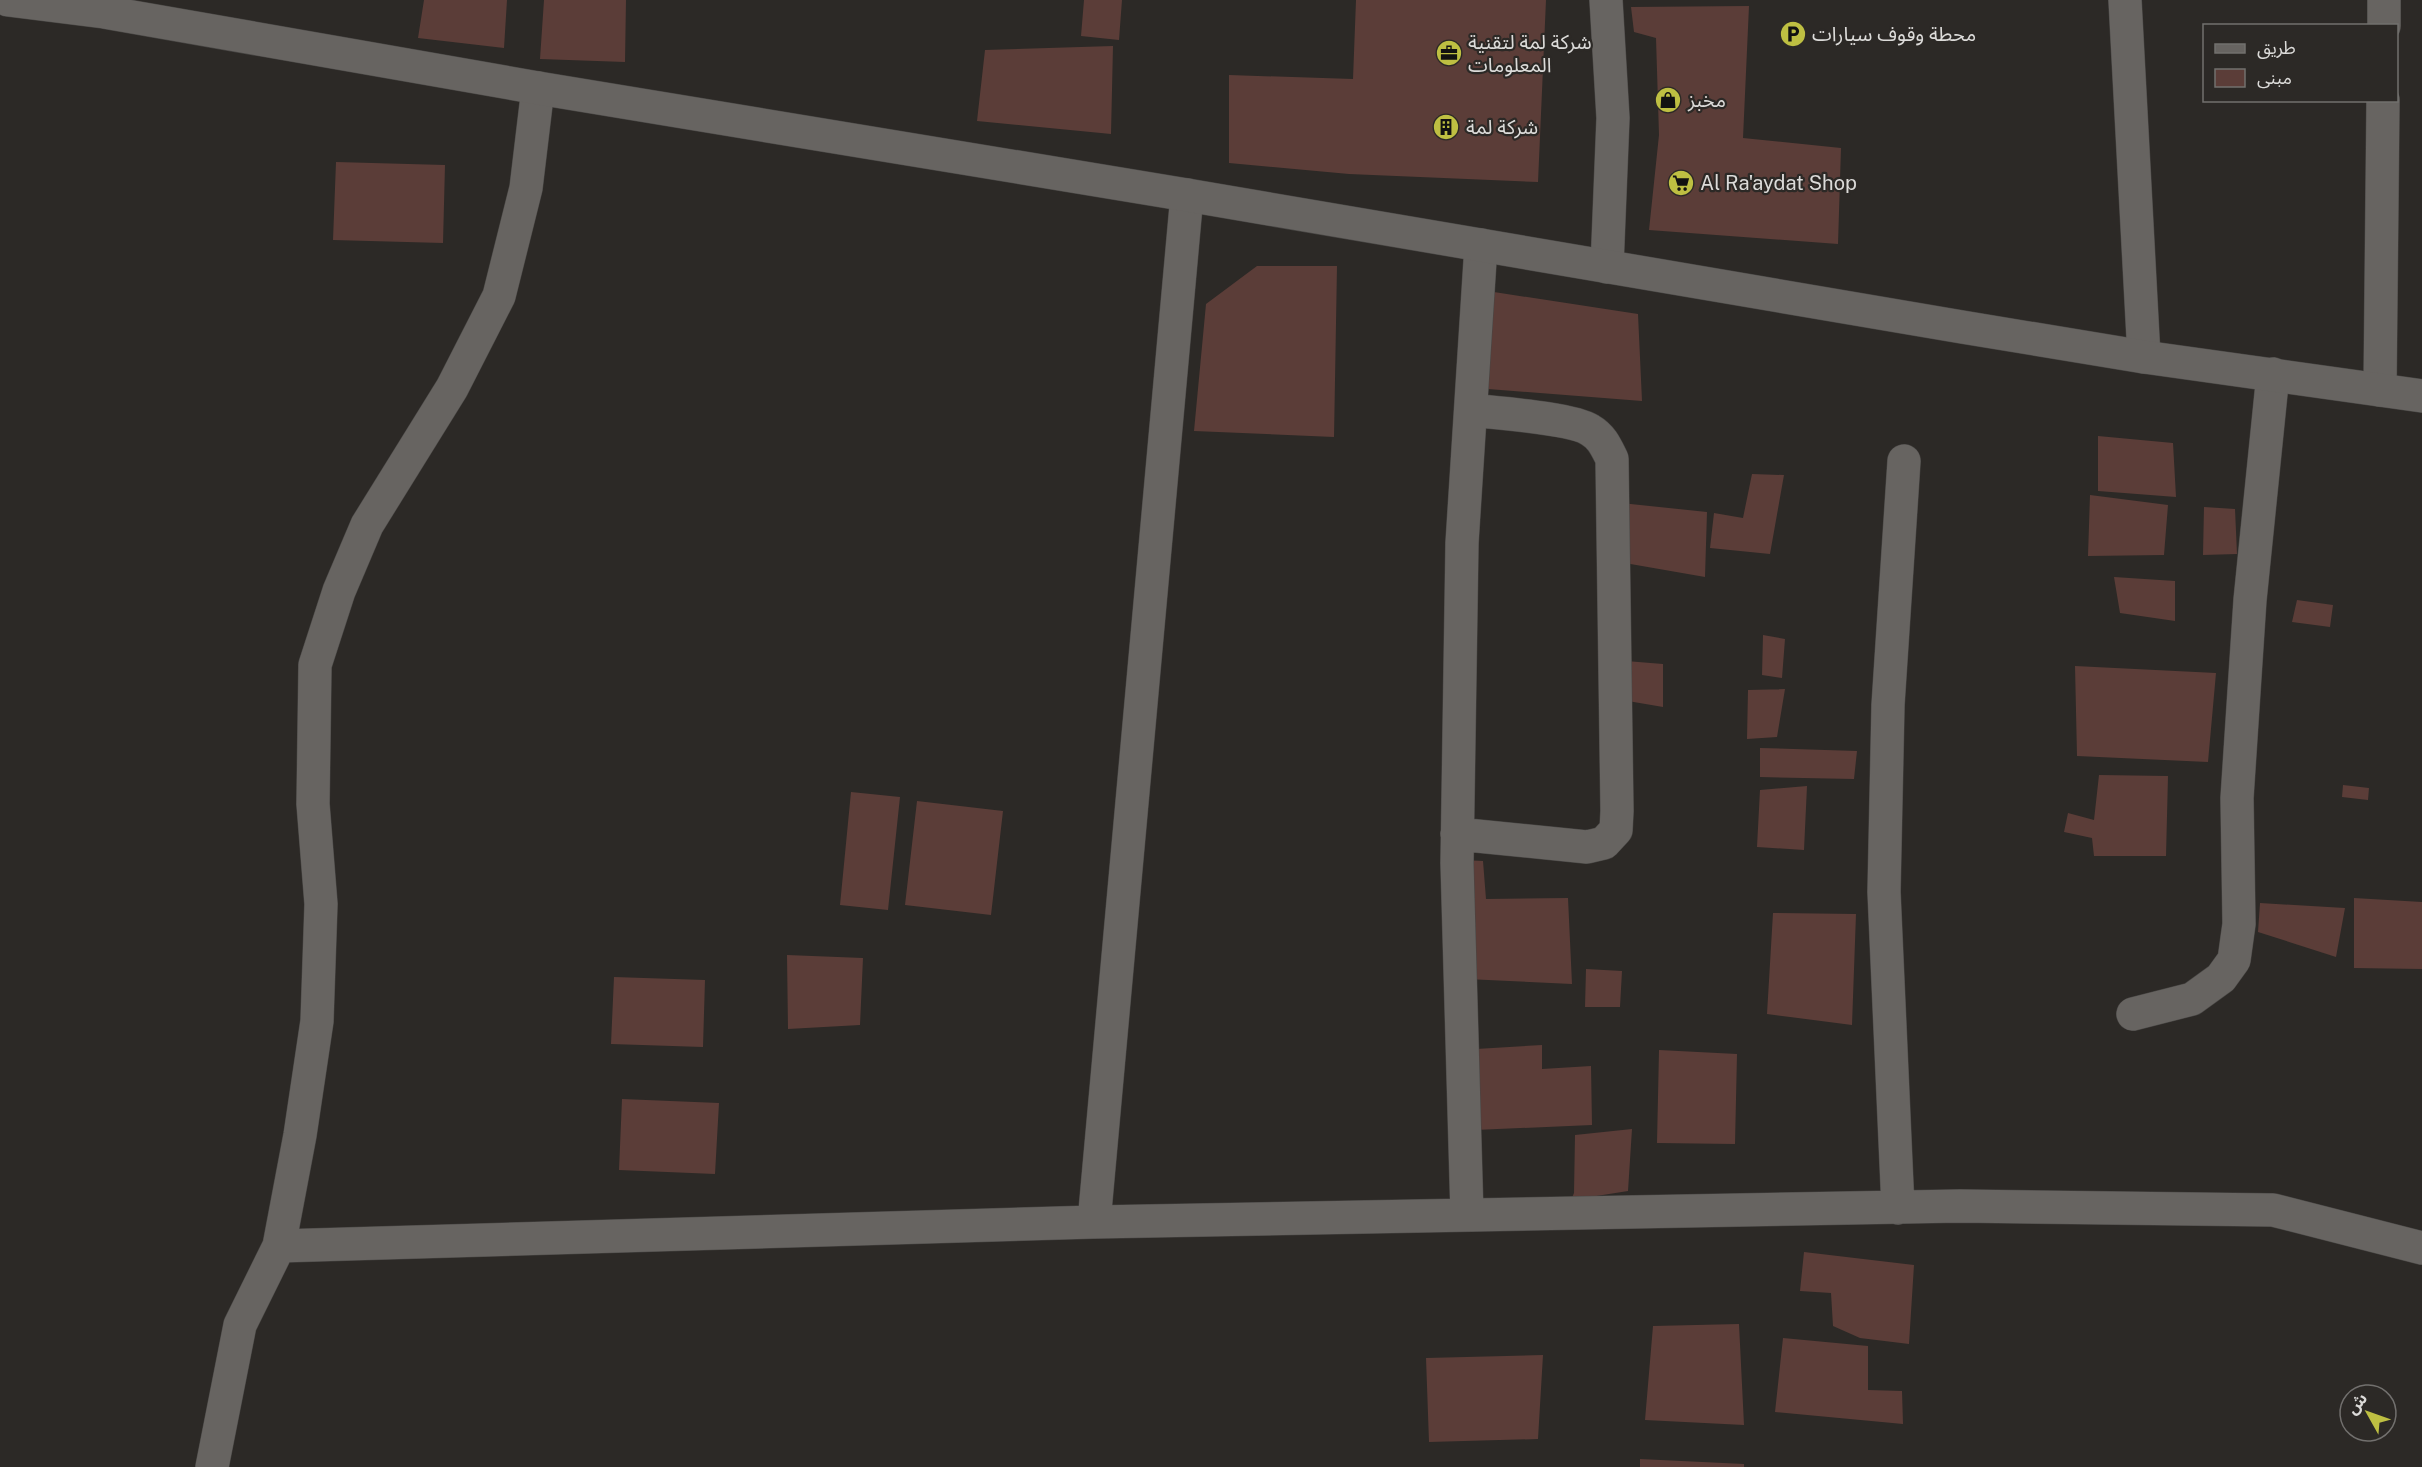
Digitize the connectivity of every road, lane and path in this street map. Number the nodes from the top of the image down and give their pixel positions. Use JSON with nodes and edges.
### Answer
{"nodes":[{"id":1,"x":8,"y":0,"type":"edge"},
{"id":2,"x":1606,"y":0,"type":"edge"},
{"id":3,"x":2125,"y":0,"type":"edge"},
{"id":4,"x":2384,"y":0,"type":"edge"},
{"id":5,"x":2384,"y":24,"type":"edge"},
{"id":6,"x":538,"y":88,"type":"junction"},
{"id":7,"x":2383,"y":102,"type":"edge"},
{"id":8,"x":1187,"y":195,"type":"junction"},
{"id":9,"x":1481,"y":245,"type":"junction"},
{"id":10,"x":1607,"y":267,"type":"junction"},
{"id":11,"x":2144,"y":357,"type":"junction"},
{"id":12,"x":2273,"y":374,"type":"junction"},
{"id":13,"x":2380,"y":390,"type":"junction"},
{"id":14,"x":2422,"y":396,"type":"edge"},
{"id":15,"x":1470,"y":410,"type":"junction"},
{"id":16,"x":1904,"y":461,"type":"dead end"},
{"id":17,"x":1457,"y":834,"type":"junction"},
{"id":18,"x":2133,"y":1014,"type":"dead end"},
{"id":19,"x":1898,"y":1208,"type":"junction"},
{"id":20,"x":1467,"y":1215,"type":"junction"},
{"id":21,"x":1094,"y":1222,"type":"junction"},
{"id":22,"x":279,"y":1246,"type":"junction"},
{"id":23,"x":2422,"y":1248,"type":"edge"},
{"id":24,"x":212,"y":1467,"type":"edge"}],
"edges":[{"from":1,"to":6,"type":"street"},
{"from":2,"to":10,"type":"street"},
{"from":3,"to":11,"type":"street"},
{"from":4,"to":5,"type":"street"},
{"from":6,"to":8,"type":"street"},
{"from":6,"to":22,"type":"street"},
{"from":7,"to":13,"type":"street"},
{"from":8,"to":9,"type":"street"},
{"from":8,"to":21,"type":"street"},
{"from":9,"to":10,"type":"street"},
{"from":9,"to":15,"type":"street"},
{"from":10,"to":11,"type":"street"},
{"from":11,"to":12,"type":"street"},
{"from":12,"to":13,"type":"street"},
{"from":12,"to":18,"type":"street"},
{"from":13,"to":14,"type":"street"},
{"from":15,"to":17,"type":"street"},
{"from":15,"to":17,"type":"street"},
{"from":16,"to":19,"type":"street"},
{"from":17,"to":20,"type":"street"},
{"from":19,"to":20,"type":"street"},
{"from":19,"to":23,"type":"street"},
{"from":20,"to":21,"type":"street"},
{"from":21,"to":22,"type":"street"},
{"from":22,"to":24,"type":"street"}]}
